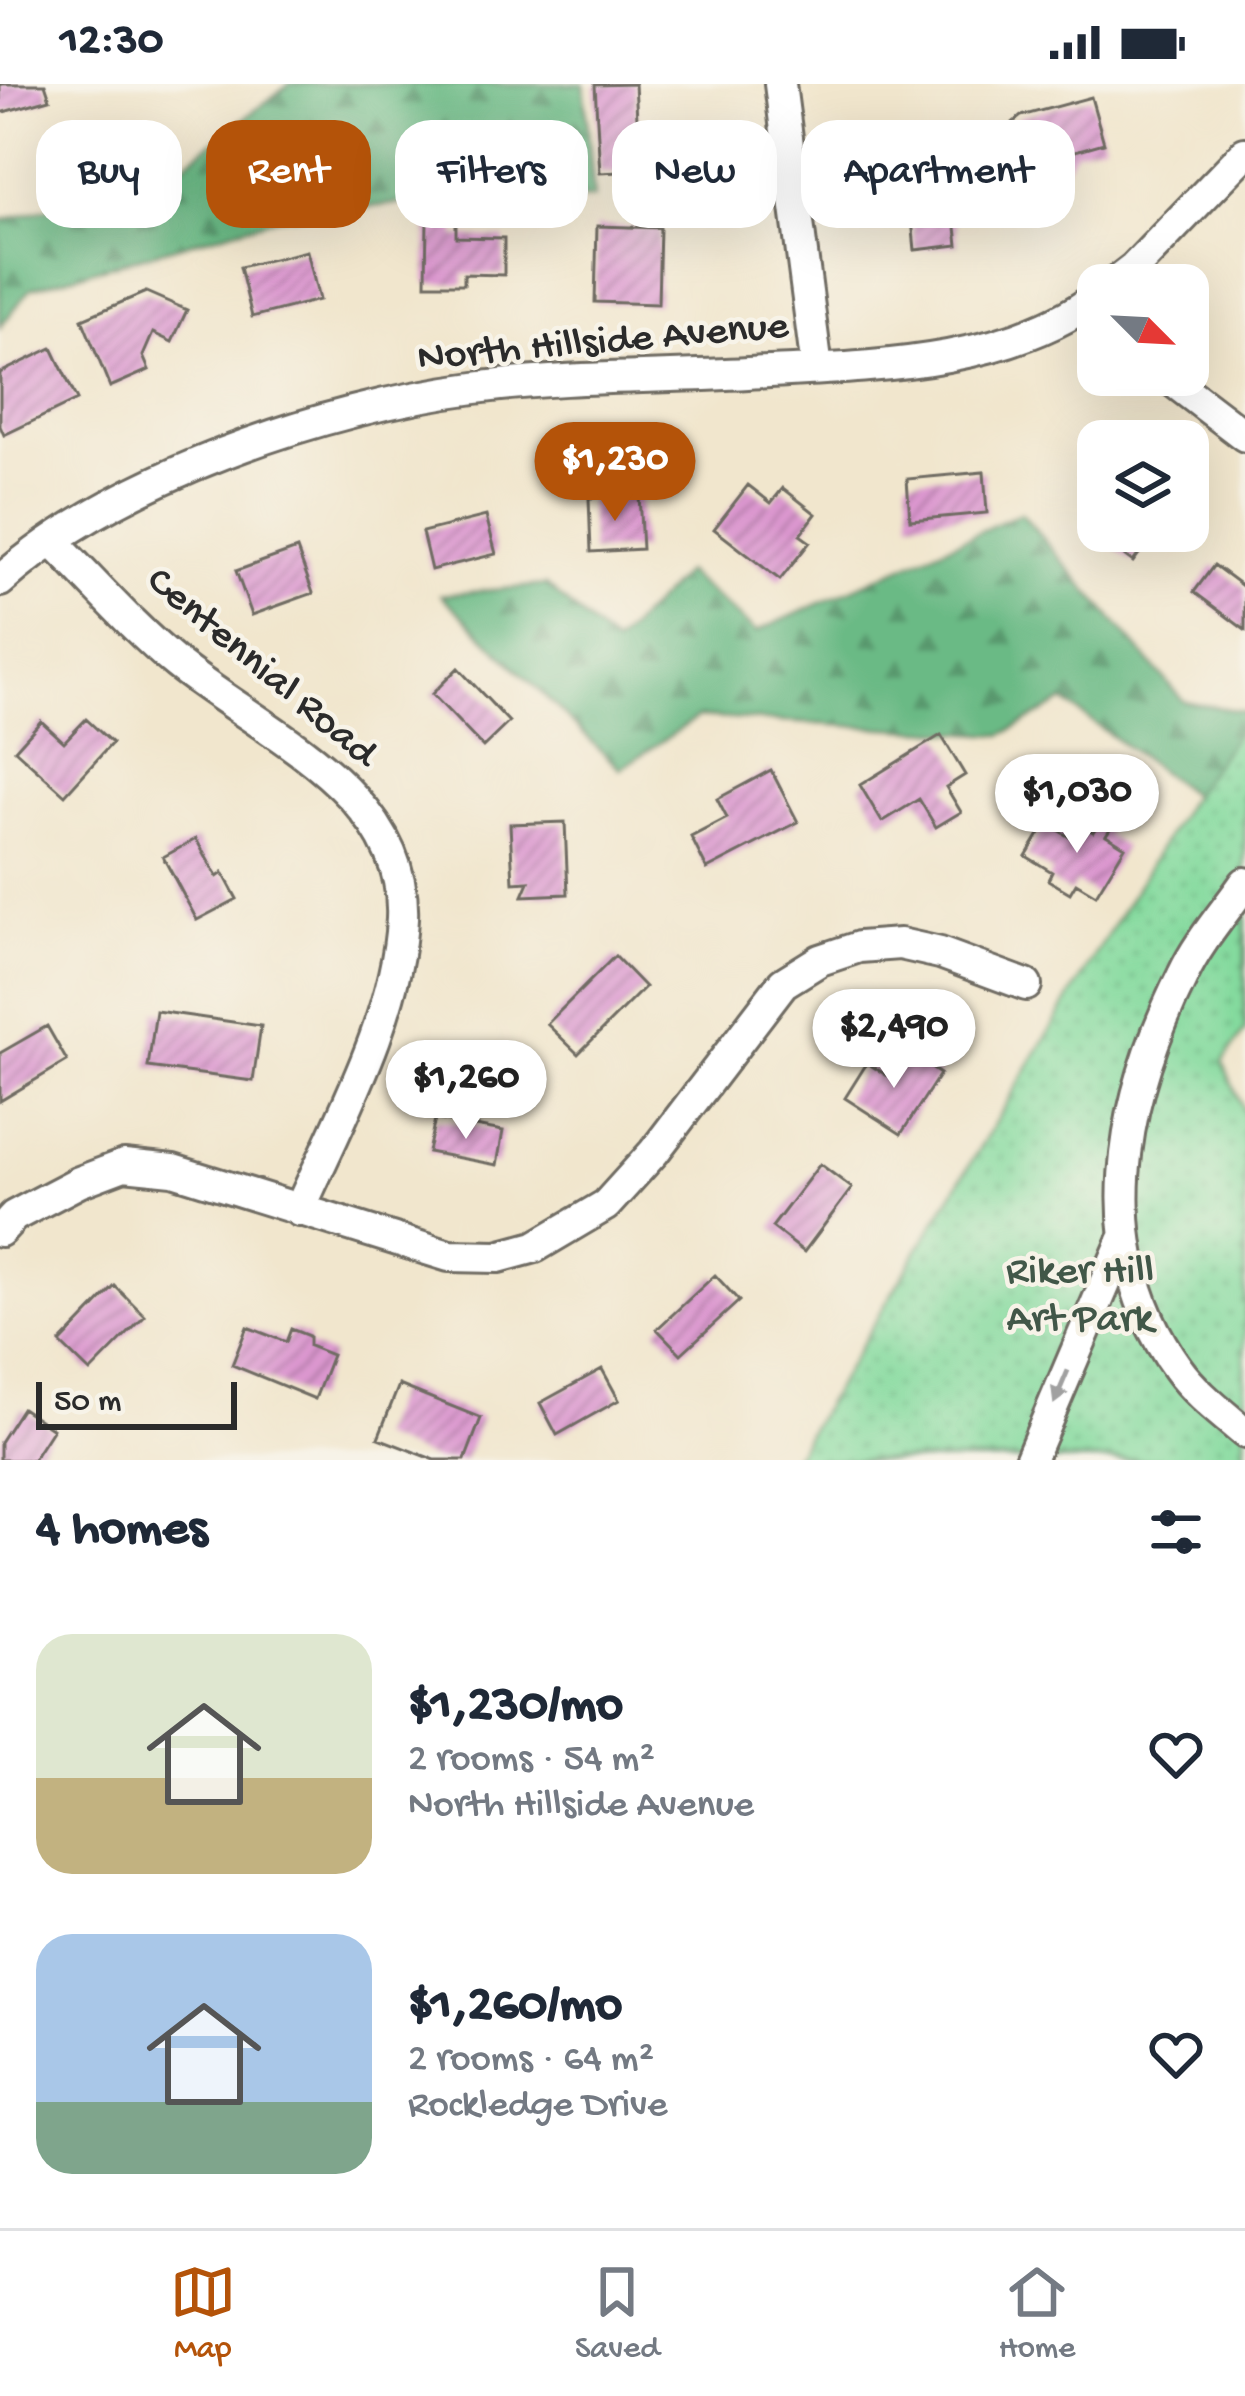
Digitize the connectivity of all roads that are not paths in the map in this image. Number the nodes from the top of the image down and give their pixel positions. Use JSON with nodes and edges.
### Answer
{"nodes":[{"id":1,"x":780,"y":84,"type":"edge"},
{"id":2,"x":1245,"y":153,"type":"edge"},
{"id":3,"x":1139,"y":264,"type":"edge"},
{"id":4,"x":1077,"y":316,"type":"edge"},
{"id":5,"x":817,"y":369,"type":"junction"},
{"id":6,"x":1193,"y":396,"type":"edge"},
{"id":7,"x":1245,"y":436,"type":"edge"},
{"id":8,"x":53,"y":542,"type":"junction"},
{"id":9,"x":0,"y":581,"type":"edge"},
{"id":10,"x":1245,"y":883,"type":"edge"},
{"id":11,"x":1026,"y":985,"type":"dead end"},
{"id":12,"x":299,"y":1211,"type":"junction"},
{"id":13,"x":0,"y":1232,"type":"edge"},
{"id":14,"x":1123,"y":1241,"type":"junction"},
{"id":15,"x":1245,"y":1433,"type":"edge"},
{"id":16,"x":1030,"y":1460,"type":"edge"}],
"edges":[{"from":1,"to":5,"type":"street"},
{"from":2,"to":3,"type":"street"},
{"from":4,"to":5,"type":"street","name":"North Hillside Avenue"},
{"from":5,"to":8,"type":"street","name":"North Hillside Avenue"},
{"from":6,"to":7,"type":"street"},
{"from":8,"to":9,"type":"street","name":"North Hillside Avenue"},
{"from":8,"to":12,"type":"street","name":"Centennial Road"},
{"from":10,"to":14,"type":"street"},
{"from":11,"to":12,"type":"street"},
{"from":12,"to":13,"type":"street"},
{"from":14,"to":15,"type":"street"},
{"from":14,"to":16,"type":"street","one_way":true}]}
